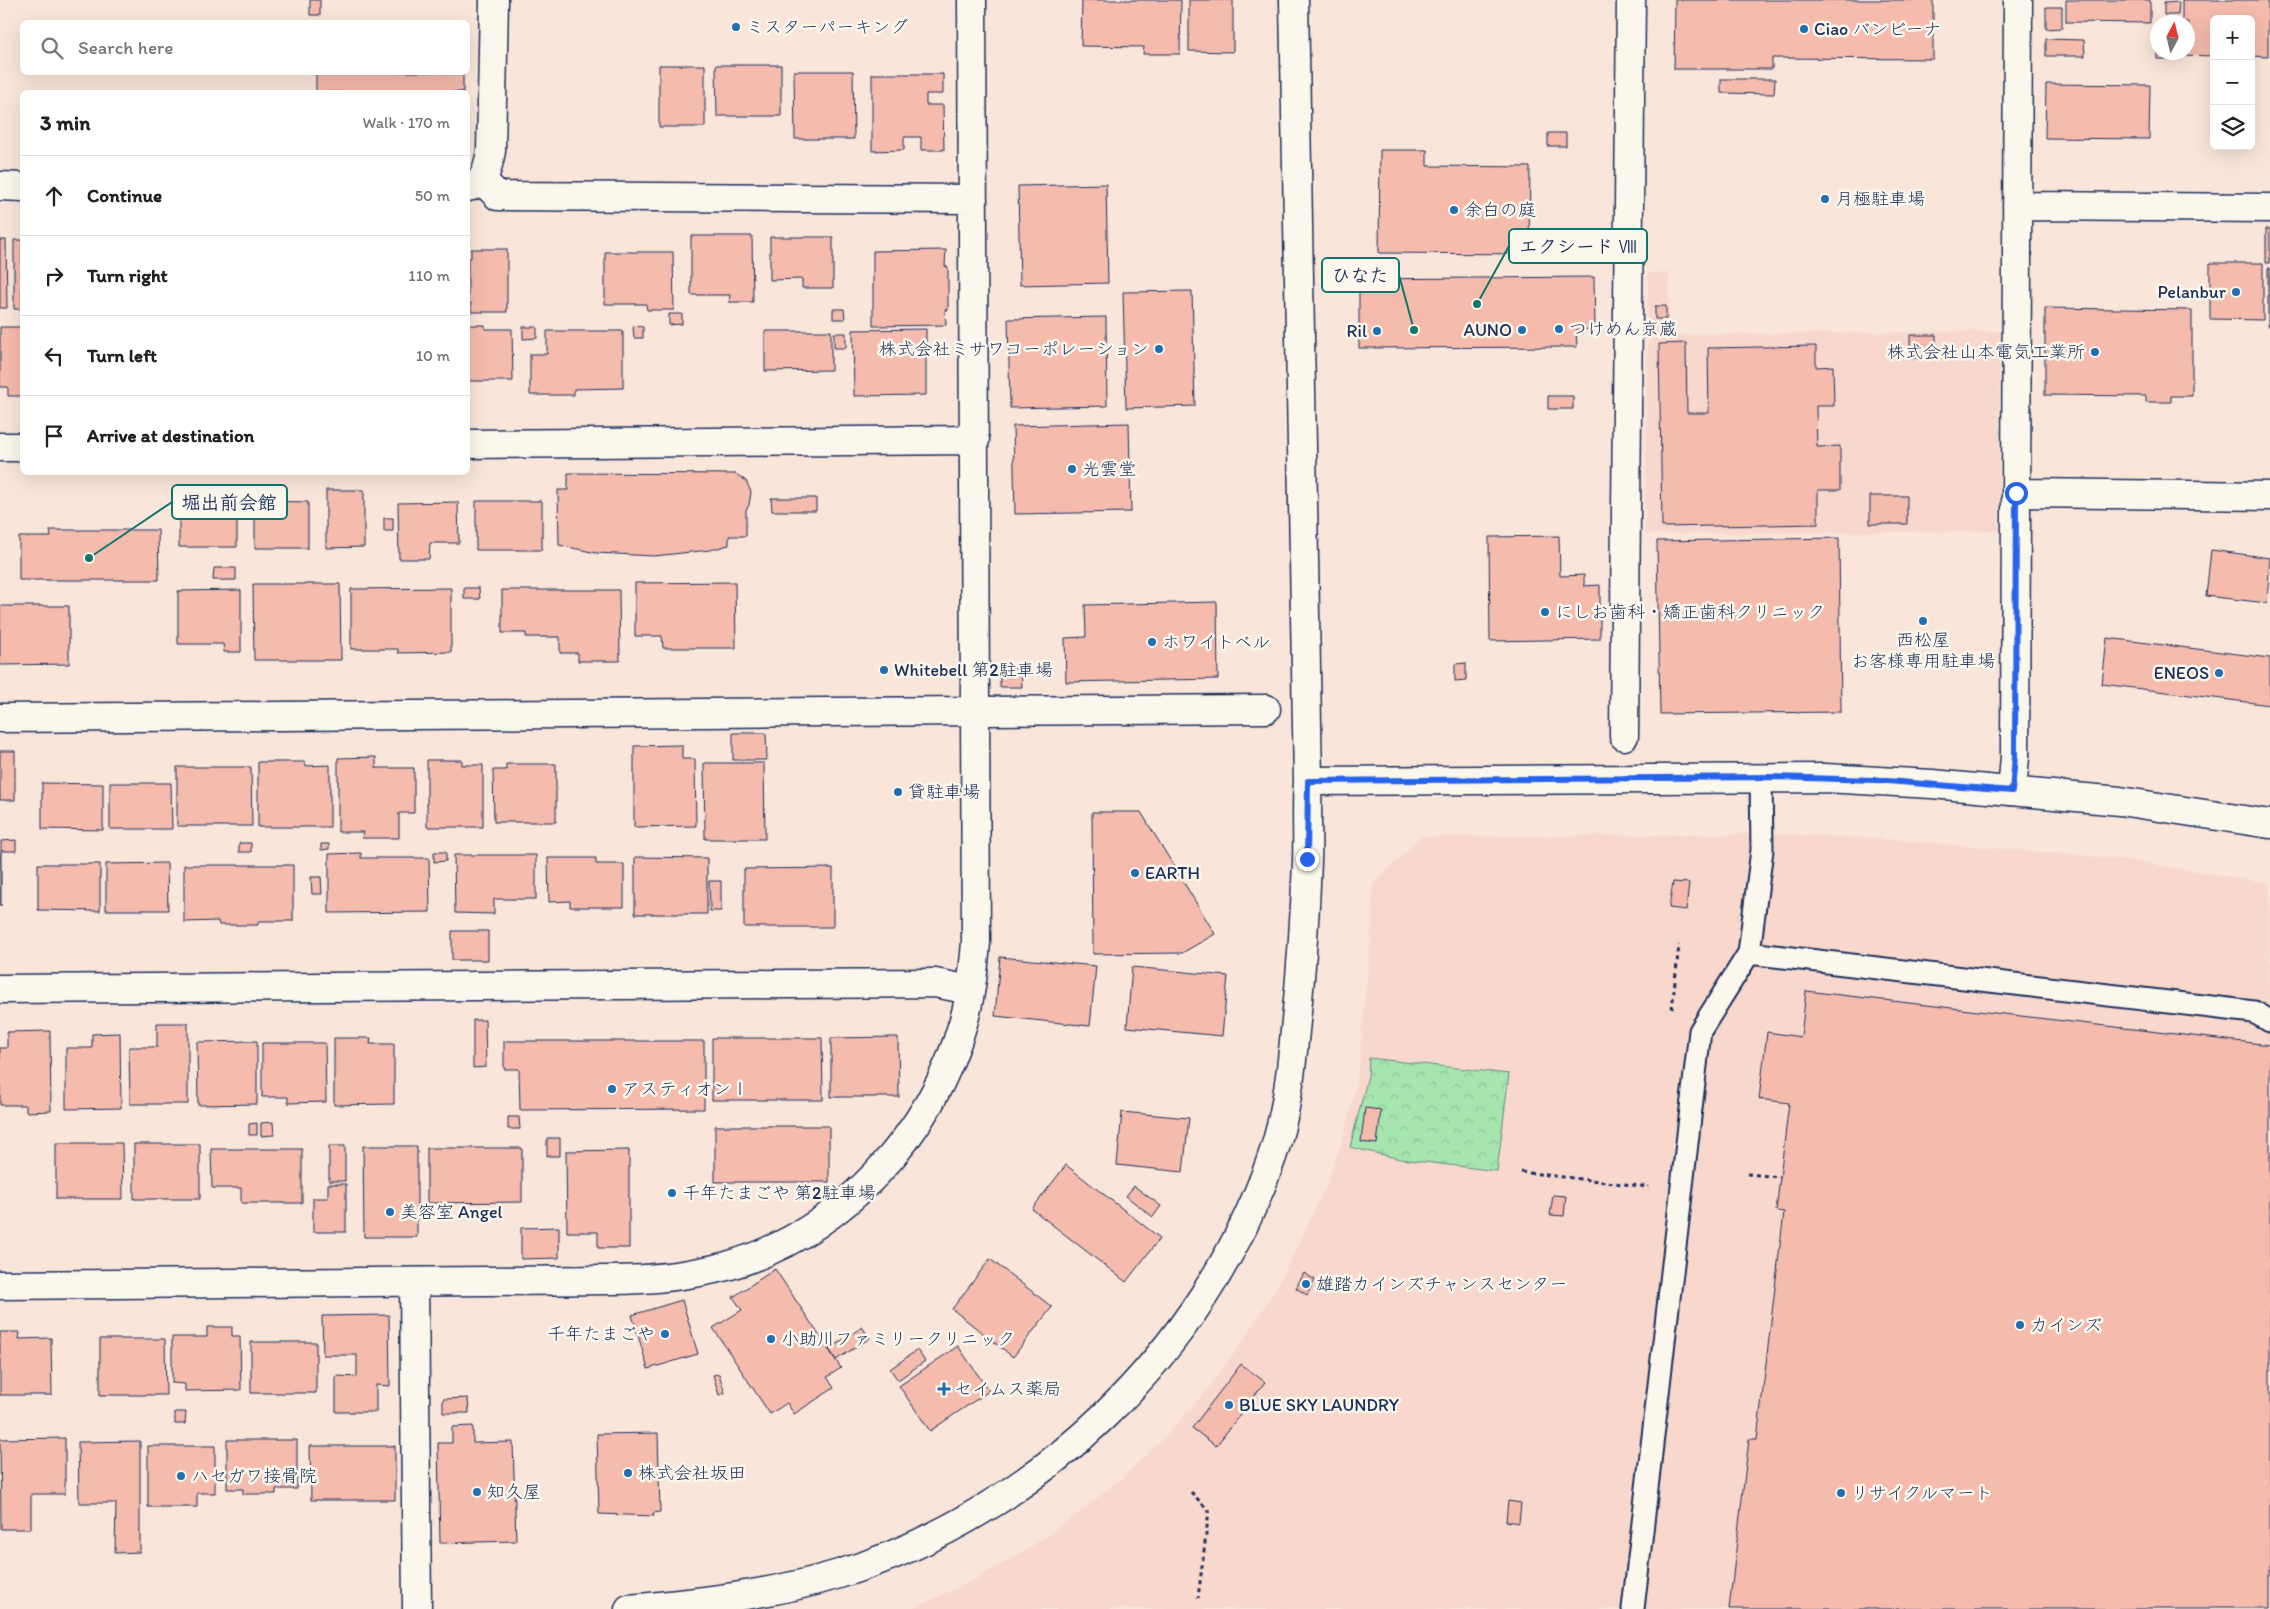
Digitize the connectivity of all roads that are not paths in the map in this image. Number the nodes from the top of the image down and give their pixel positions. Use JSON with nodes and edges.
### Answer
{"nodes":[{"id":1,"x":494,"y":0,"type":"edge"},
{"id":2,"x":972,"y":0,"type":"edge"},
{"id":3,"x":1294,"y":0,"type":"edge"},
{"id":4,"x":1632,"y":0,"type":"edge"},
{"id":5,"x":2018,"y":0,"type":"edge"},
{"id":6,"x":474,"y":183,"type":"edge"},
{"id":7,"x":0,"y":186,"type":"edge"},
{"id":8,"x":20,"y":186,"type":"edge"},
{"id":9,"x":973,"y":199,"type":"junction"},
{"id":10,"x":2017,"y":206,"type":"junction"},
{"id":11,"x":2270,"y":208,"type":"edge"},
{"id":12,"x":975,"y":440,"type":"junction"},
{"id":13,"x":470,"y":444,"type":"edge"},
{"id":14,"x":0,"y":447,"type":"edge"},
{"id":15,"x":20,"y":447,"type":"edge"},
{"id":16,"x":2016,"y":493,"type":"junction"},
{"id":17,"x":2270,"y":496,"type":"edge"},
{"id":18,"x":1266,"y":709,"type":"dead end"},
{"id":19,"x":976,"y":711,"type":"junction"},
{"id":20,"x":0,"y":718,"type":"edge"},
{"id":21,"x":1624,"y":736,"type":"dead end"},
{"id":22,"x":1761,"y":777,"type":"junction"},
{"id":23,"x":1308,"y":781,"type":"junction"},
{"id":24,"x":2012,"y":791,"type":"junction"},
{"id":25,"x":2270,"y":824,"type":"edge"},
{"id":26,"x":1749,"y":953,"type":"junction"},
{"id":27,"x":0,"y":989,"type":"edge"},
{"id":28,"x":970,"y":990,"type":"junction"},
{"id":29,"x":2270,"y":1021,"type":"edge"},
{"id":30,"x":414,"y":1282,"type":"junction"},
{"id":31,"x":0,"y":1285,"type":"edge"},
{"id":32,"x":417,"y":1609,"type":"edge"},
{"id":33,"x":629,"y":1609,"type":"edge"},
{"id":34,"x":1632,"y":1609,"type":"edge"}],
"edges":[{"from":1,"to":6,"type":"street"},
{"from":2,"to":9,"type":"street"},
{"from":3,"to":23,"type":"street"},
{"from":4,"to":21,"type":"street"},
{"from":5,"to":10,"type":"street"},
{"from":6,"to":9,"type":"street"},
{"from":7,"to":8,"type":"street"},
{"from":9,"to":12,"type":"street"},
{"from":10,"to":11,"type":"street"},
{"from":10,"to":16,"type":"street"},
{"from":12,"to":13,"type":"street"},
{"from":12,"to":19,"type":"street"},
{"from":14,"to":15,"type":"street"},
{"from":16,"to":17,"type":"street"},
{"from":16,"to":24,"type":"street"},
{"from":18,"to":19,"type":"street"},
{"from":19,"to":20,"type":"street"},
{"from":19,"to":28,"type":"street"},
{"from":22,"to":23,"type":"street"},
{"from":22,"to":24,"type":"street"},
{"from":22,"to":26,"type":"lane"},
{"from":23,"to":33,"type":"street"},
{"from":24,"to":25,"type":"street"},
{"from":26,"to":29,"type":"lane"},
{"from":26,"to":34,"type":"lane"},
{"from":27,"to":28,"type":"street"},
{"from":28,"to":30,"type":"street"},
{"from":30,"to":31,"type":"street"},
{"from":30,"to":32,"type":"street"}]}
